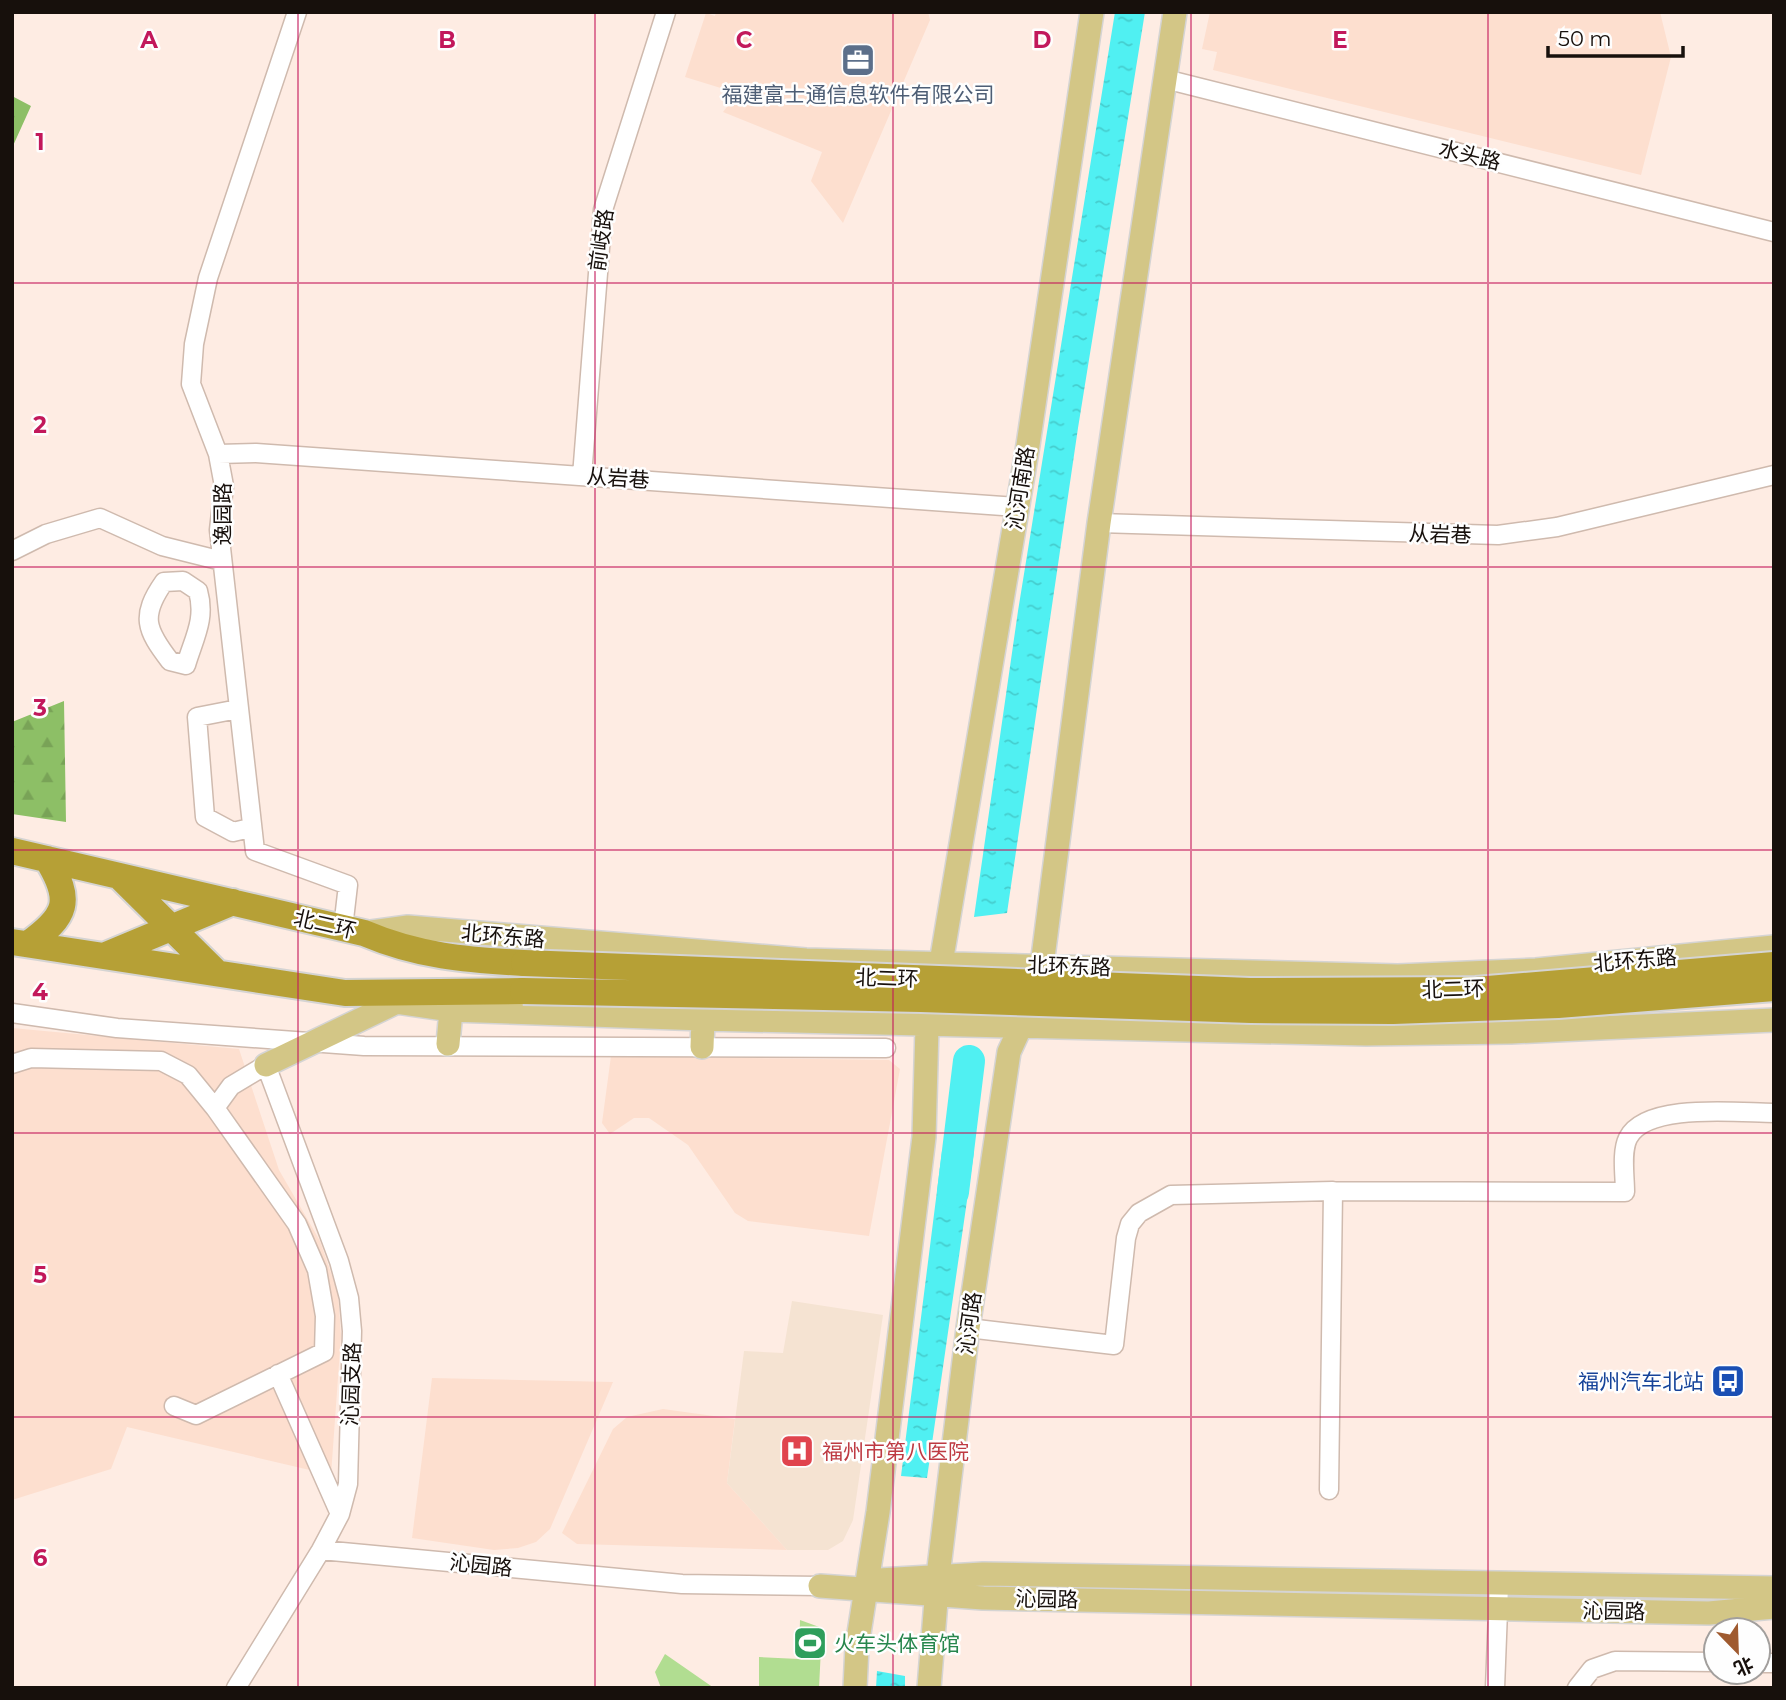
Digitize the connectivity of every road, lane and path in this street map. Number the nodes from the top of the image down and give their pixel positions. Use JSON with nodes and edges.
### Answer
{"nodes":[{"id":1,"x":298,"y":12,"type":"edge"},
{"id":2,"x":666,"y":12,"type":"edge"},
{"id":3,"x":1092,"y":12,"type":"edge"},
{"id":4,"x":1175,"y":12,"type":"edge"},
{"id":5,"x":1166,"y":79,"type":"junction"},
{"id":6,"x":1774,"y":232,"type":"edge"},
{"id":7,"x":218,"y":454,"type":"junction"},
{"id":8,"x":1774,"y":475,"type":"edge"},
{"id":9,"x":582,"y":476,"type":"junction"},
{"id":10,"x":1017,"y":507,"type":"junction"},
{"id":11,"x":1099,"y":523,"type":"junction"},
{"id":12,"x":12,"y":551,"type":"edge"},
{"id":13,"x":222,"y":561,"type":"junction"},
{"id":14,"x":186,"y":665,"type":"joint"},
{"id":15,"x":238,"y":709,"type":"junction"},
{"id":16,"x":250,"y":828,"type":"junction"},
{"id":17,"x":12,"y":851,"type":"edge"},
{"id":18,"x":47,"y":859,"type":"junction"},
{"id":19,"x":118,"y":875,"type":"junction"},
{"id":20,"x":233,"y":902,"type":"junction"},
{"id":21,"x":171,"y":928,"type":"junction"},
{"id":22,"x":354,"y":930,"type":"junction"},
{"id":23,"x":20,"y":943,"type":"edge"},
{"id":24,"x":1774,"y":947,"type":"edge"},
{"id":25,"x":104,"y":956,"type":"junction"},
{"id":26,"x":941,"y":963,"type":"junction"},
{"id":27,"x":1042,"y":965,"type":"junction"},
{"id":28,"x":1774,"y":965,"type":"edge"},
{"id":29,"x":217,"y":973,"type":"junction"},
{"id":30,"x":1774,"y":988,"type":"edge"},
{"id":31,"x":345,"y":993,"type":"junction"},
{"id":32,"x":397,"y":1002,"type":"junction"},
{"id":33,"x":451,"y":1010,"type":"junction"},
{"id":34,"x":12,"y":1013,"type":"edge"},
{"id":35,"x":704,"y":1019,"type":"junction"},
{"id":36,"x":1774,"y":1020,"type":"edge"},
{"id":37,"x":927,"y":1026,"type":"junction"},
{"id":38,"x":1019,"y":1026,"type":"junction"},
{"id":39,"x":313,"y":1042,"type":"junction"},
{"id":40,"x":448,"y":1044,"type":"junction"},
{"id":41,"x":702,"y":1046,"type":"junction"},
{"id":42,"x":886,"y":1048,"type":"dead end"},
{"id":43,"x":12,"y":1065,"type":"edge"},
{"id":44,"x":266,"y":1065,"type":"junction"},
{"id":45,"x":215,"y":1108,"type":"junction"},
{"id":46,"x":1774,"y":1113,"type":"edge"},
{"id":47,"x":1333,"y":1191,"type":"junction"},
{"id":48,"x":968,"y":1328,"type":"junction"},
{"id":49,"x":278,"y":1374,"type":"junction"},
{"id":50,"x":174,"y":1406,"type":"dead end"},
{"id":51,"x":1329,"y":1490,"type":"dead end"},
{"id":52,"x":340,"y":1514,"type":"junction"},
{"id":53,"x":321,"y":1550,"type":"junction"},
{"id":54,"x":866,"y":1585,"type":"junction"},
{"id":55,"x":1499,"y":1585,"type":"junction"},
{"id":56,"x":820,"y":1586,"type":"joint"},
{"id":57,"x":937,"y":1586,"type":"junction"},
{"id":58,"x":1774,"y":1588,"type":"edge"},
{"id":59,"x":1774,"y":1607,"type":"edge"},
{"id":60,"x":1498,"y":1608,"type":"junction"},
{"id":61,"x":1702,"y":1662,"type":"edge"},
{"id":62,"x":236,"y":1688,"type":"edge"},
{"id":63,"x":855,"y":1688,"type":"edge"},
{"id":64,"x":929,"y":1688,"type":"edge"},
{"id":65,"x":1495,"y":1688,"type":"edge"},
{"id":66,"x":1577,"y":1688,"type":"edge"}],
"edges":[{"from":1,"to":7,"type":"street","name":"逸园路"},
{"from":2,"to":9,"type":"street","name":"前岐路"},
{"from":3,"to":10,"type":"main road","name":"沁河南路"},
{"from":4,"to":5,"type":"main road"},
{"from":5,"to":6,"type":"street","name":"水头路"},
{"from":5,"to":11,"type":"main road"},
{"from":7,"to":9,"type":"street","name":"从岩巷"},
{"from":7,"to":13,"type":"street","name":"逸园路"},
{"from":8,"to":11,"type":"street","name":"从岩巷"},
{"from":9,"to":10,"type":"street","name":"从岩巷"},
{"from":10,"to":26,"type":"main road","name":"沁河南路"},
{"from":11,"to":27,"type":"main road"},
{"from":12,"to":13,"type":"street"},
{"from":13,"to":15,"type":"street","name":"逸园路"},
{"from":14,"to":14,"type":"street"},
{"from":15,"to":16,"type":"street","name":"逸园路"},
{"from":15,"to":16,"type":"street"},
{"from":16,"to":22,"type":"street","name":"逸园路"},
{"from":17,"to":18,"type":"highway","name":"北二环"},
{"from":18,"to":19,"type":"highway","name":"北二环"},
{"from":18,"to":23,"type":"highway"},
{"from":19,"to":20,"type":"highway","name":"北二环"},
{"from":19,"to":21,"type":"highway"},
{"from":20,"to":21,"type":"highway"},
{"from":20,"to":22,"type":"highway","name":"北二环"},
{"from":21,"to":25,"type":"highway"},
{"from":21,"to":29,"type":"highway"},
{"from":22,"to":26,"type":"main road","name":"北环东路"},
{"from":22,"to":28,"type":"highway","name":"北二环","bridge":true},
{"from":23,"to":25,"type":"highway","name":"北二环"},
{"from":24,"to":27,"type":"main road","name":"北环东路"},
{"from":25,"to":29,"type":"highway","name":"北二环"},
{"from":26,"to":27,"type":"main road","name":"北环东路"},
{"from":26,"to":37,"type":"main road"},
{"from":27,"to":38,"type":"main road","name":"沁河路"},
{"from":29,"to":31,"type":"highway","name":"北二环"},
{"from":30,"to":31,"type":"highway","name":"北二环","bridge":true},
{"from":31,"to":32,"type":"main road"},
{"from":32,"to":33,"type":"main road"},
{"from":32,"to":39,"type":"main road"},
{"from":33,"to":35,"type":"main road"},
{"from":33,"to":40,"type":"main road"},
{"from":34,"to":39,"type":"street"},
{"from":35,"to":37,"type":"main road"},
{"from":35,"to":41,"type":"main road"},
{"from":36,"to":38,"type":"main road"},
{"from":37,"to":38,"type":"main road"},
{"from":37,"to":54,"type":"main road"},
{"from":38,"to":48,"type":"main road","name":"沁河路"},
{"from":39,"to":40,"type":"street"},
{"from":39,"to":44,"type":"main road"},
{"from":40,"to":41,"type":"street"},
{"from":41,"to":42,"type":"street"},
{"from":43,"to":45,"type":"street"},
{"from":44,"to":45,"type":"street"},
{"from":44,"to":52,"type":"street","name":"沁园支路"},
{"from":45,"to":49,"type":"street"},
{"from":46,"to":47,"type":"street"},
{"from":47,"to":48,"type":"street"},
{"from":47,"to":51,"type":"street"},
{"from":48,"to":57,"type":"main road","name":"沁河路"},
{"from":49,"to":50,"type":"street"},
{"from":49,"to":52,"type":"street"},
{"from":52,"to":53,"type":"street","name":"沁园支路"},
{"from":53,"to":56,"type":"street","name":"沁园路"},
{"from":53,"to":62,"type":"street","name":"沁园支路"},
{"from":54,"to":56,"type":"main road","name":"沁园路"},
{"from":54,"to":57,"type":"main road","name":"沁园路"},
{"from":54,"to":63,"type":"main road"},
{"from":55,"to":57,"type":"main road"},
{"from":55,"to":58,"type":"main road"},
{"from":55,"to":60,"type":"street"},
{"from":57,"to":60,"type":"main road","name":"沁园路"},
{"from":57,"to":64,"type":"main road","name":"沁河路"},
{"from":59,"to":60,"type":"main road","name":"沁园路"},
{"from":60,"to":65,"type":"street"},
{"from":61,"to":66,"type":"street"}]}
